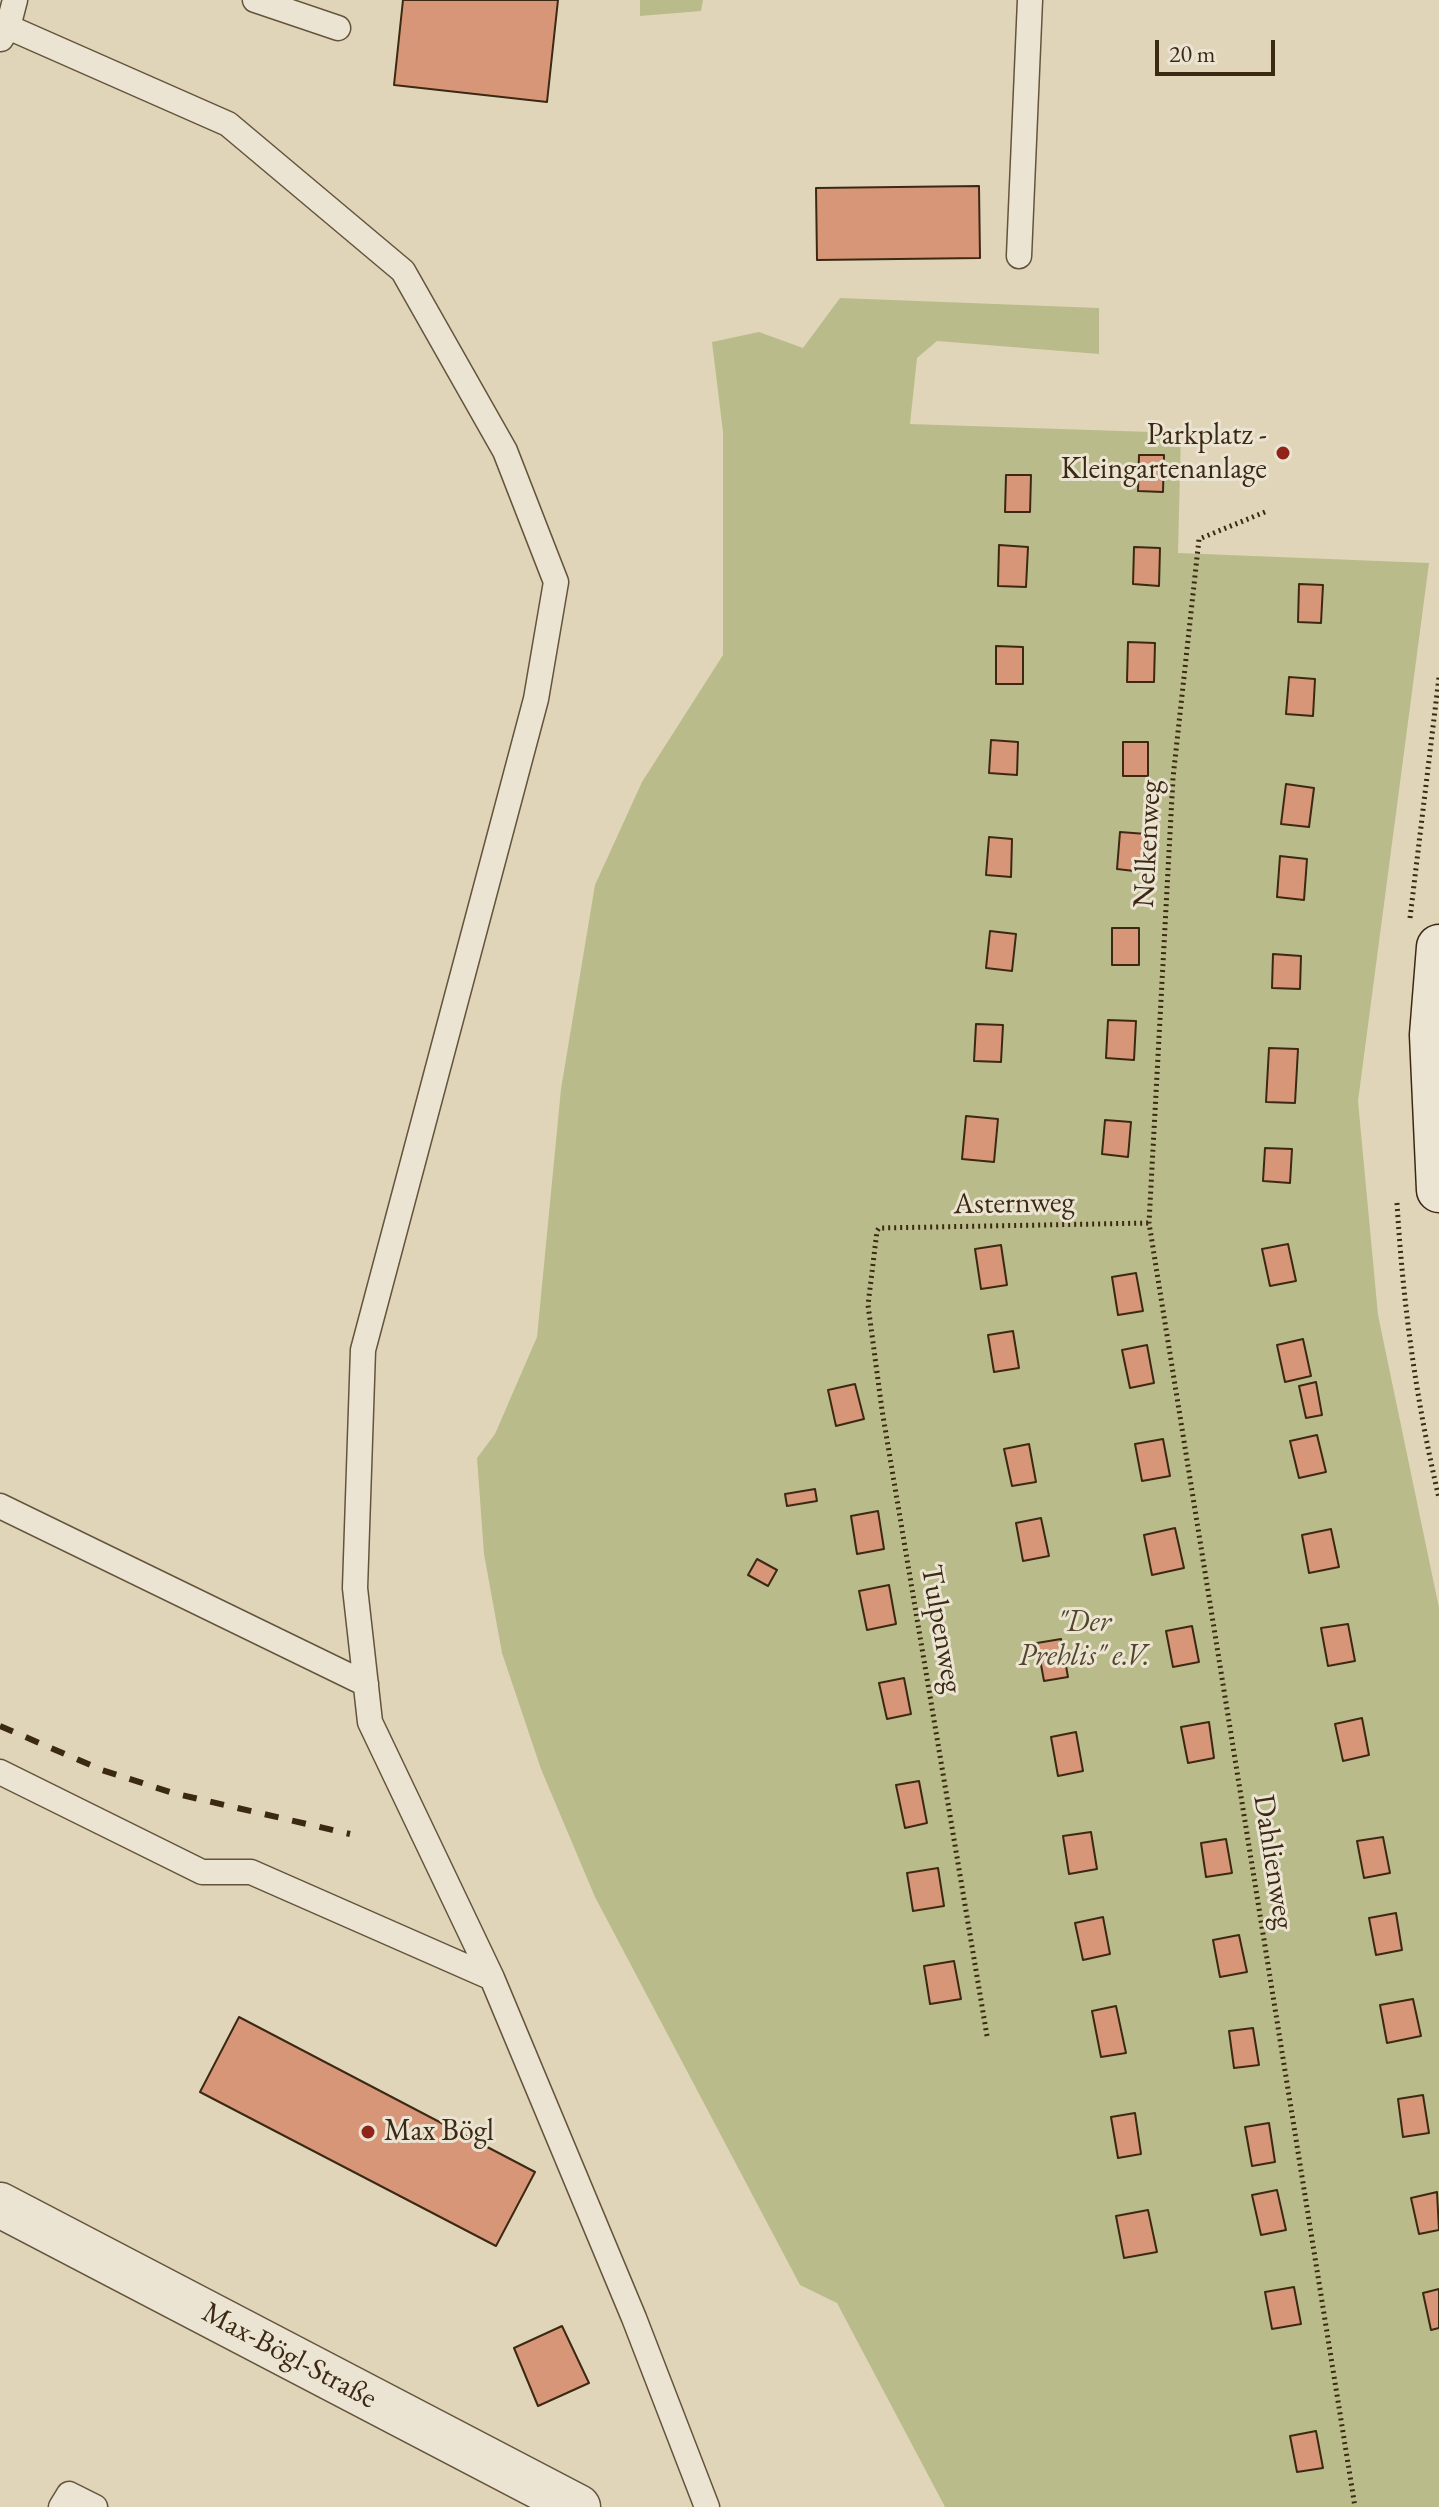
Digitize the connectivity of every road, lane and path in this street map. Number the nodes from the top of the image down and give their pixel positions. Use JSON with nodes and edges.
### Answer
{"nodes":[{"id":1,"x":15,"y":0,"type":"edge"},
{"id":2,"x":255,"y":0,"type":"edge"},
{"id":3,"x":1030,"y":0,"type":"edge"},
{"id":4,"x":338,"y":28,"type":"dead end"},
{"id":5,"x":4,"y":34,"type":"edge"},
{"id":6,"x":1019,"y":256,"type":"dead end"},
{"id":7,"x":1265,"y":512,"type":"dead end"},
{"id":8,"x":1439,"y":947,"type":"edge"},
{"id":9,"x":1439,"y":1190,"type":"edge"},
{"id":10,"x":1149,"y":1223,"type":"junction"},
{"id":11,"x":879,"y":1228,"type":"joint"},
{"id":12,"x":0,"y":1506,"type":"edge"},
{"id":13,"x":366,"y":1684,"type":"junction"},
{"id":14,"x":0,"y":1772,"type":"edge"},
{"id":15,"x":492,"y":1978,"type":"junction"},
{"id":16,"x":987,"y":2036,"type":"dead end"},
{"id":17,"x":0,"y":2205,"type":"edge"},
{"id":18,"x":61,"y":2507,"type":"edge"},
{"id":19,"x":95,"y":2507,"type":"edge"},
{"id":20,"x":578,"y":2507,"type":"edge"},
{"id":21,"x":707,"y":2507,"type":"edge"},
{"id":22,"x":1355,"y":2507,"type":"edge"}],
"edges":[{"from":1,"to":5,"type":"lane"},
{"from":2,"to":4,"type":"lane"},
{"from":3,"to":6,"type":"lane"},
{"from":5,"to":13,"type":"lane"},
{"from":7,"to":10,"type":"path","name":"Nelkenweg"},
{"from":8,"to":9,"type":"street"},
{"from":10,"to":11,"type":"path","name":"Asternweg"},
{"from":10,"to":22,"type":"path","name":"Dahlienweg"},
{"from":11,"to":16,"type":"path","name":"Tulpenweg"},
{"from":12,"to":13,"type":"lane"},
{"from":13,"to":15,"type":"lane"},
{"from":14,"to":15,"type":"lane"},
{"from":15,"to":21,"type":"lane"},
{"from":17,"to":20,"type":"street","name":"Max-Bögl-Straße"},
{"from":18,"to":19,"type":"lane"}]}
